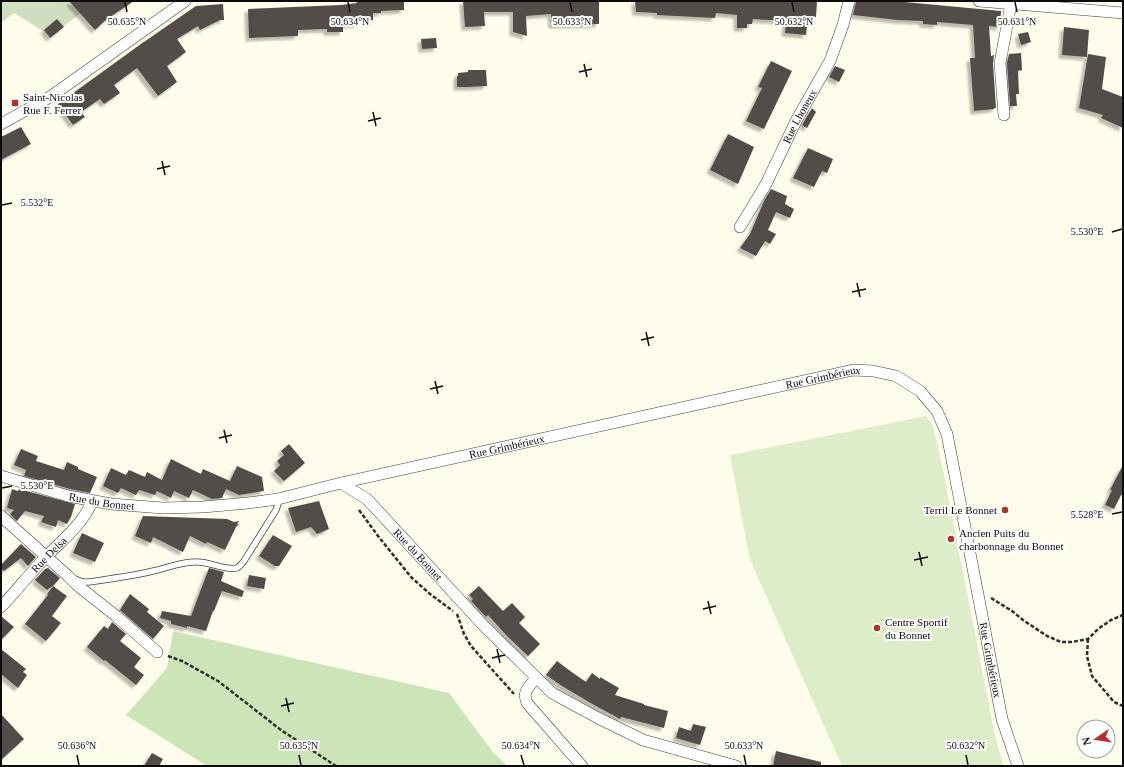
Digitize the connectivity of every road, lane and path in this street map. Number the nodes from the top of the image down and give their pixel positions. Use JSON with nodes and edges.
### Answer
{"nodes":[{"id":1,"x":186,"y":1,"type":"edge"},
{"id":2,"x":849,"y":1,"type":"edge"},
{"id":3,"x":979,"y":1,"type":"edge"},
{"id":4,"x":1011,"y":4,"type":"junction"},
{"id":5,"x":1123,"y":13,"type":"edge"},
{"id":6,"x":1004,"y":115,"type":"dead end"},
{"id":7,"x":1,"y":124,"type":"edge"},
{"id":8,"x":740,"y":227,"type":"dead end"},
{"id":9,"x":1,"y":476,"type":"edge"},
{"id":10,"x":341,"y":483,"type":"junction"},
{"id":11,"x":278,"y":499,"type":"junction"},
{"id":12,"x":92,"y":501,"type":"junction"},
{"id":13,"x":358,"y":507,"type":"dead end"},
{"id":14,"x":1,"y":516,"type":"edge"},
{"id":15,"x":46,"y":556,"type":"junction"},
{"id":16,"x":68,"y":576,"type":"junction"},
{"id":17,"x":988,"y":594,"type":"dead end"},
{"id":18,"x":1,"y":607,"type":"edge"},
{"id":19,"x":1123,"y":615,"type":"edge"},
{"id":20,"x":1088,"y":639,"type":"junction"},
{"id":21,"x":157,"y":652,"type":"joint"},
{"id":22,"x":536,"y":678,"type":"junction"},
{"id":23,"x":525,"y":697,"type":"junction"},
{"id":24,"x":1123,"y":706,"type":"edge"},
{"id":25,"x":336,"y":766,"type":"edge"},
{"id":26,"x":582,"y":766,"type":"edge"},
{"id":27,"x":736,"y":766,"type":"edge"},
{"id":28,"x":1018,"y":766,"type":"edge"}],
"edges":[{"from":1,"to":7,"type":"street"},
{"from":2,"to":8,"type":"street","name":"Rue Lhoneux"},
{"from":3,"to":4,"type":"street"},
{"from":4,"to":5,"type":"street"},
{"from":4,"to":6,"type":"street"},
{"from":9,"to":12,"type":"street","name":"Rue du Bonnet"},
{"from":10,"to":11,"type":"street","name":"Rue du Bonnet"},
{"from":10,"to":22,"type":"street","name":"Rue du Bonnet"},
{"from":10,"to":28,"type":"street","name":"Rue Grimbérieux"},
{"from":11,"to":12,"type":"street","name":"Rue du Bonnet"},
{"from":11,"to":16,"type":"lane"},
{"from":12,"to":15,"type":"street","name":"Rue Delsa"},
{"from":13,"to":23,"type":"path"},
{"from":14,"to":15,"type":"street"},
{"from":15,"to":16,"type":"street"},
{"from":15,"to":18,"type":"street","name":"Rue Delsa"},
{"from":16,"to":21,"type":"street"},
{"from":17,"to":20,"type":"path"},
{"from":19,"to":20,"type":"path"},
{"from":20,"to":24,"type":"path"},
{"from":21,"to":25,"type":"path"},
{"from":22,"to":23,"type":"street"},
{"from":22,"to":27,"type":"street","name":"Rue du Bonnet"},
{"from":23,"to":26,"type":"street"}]}
